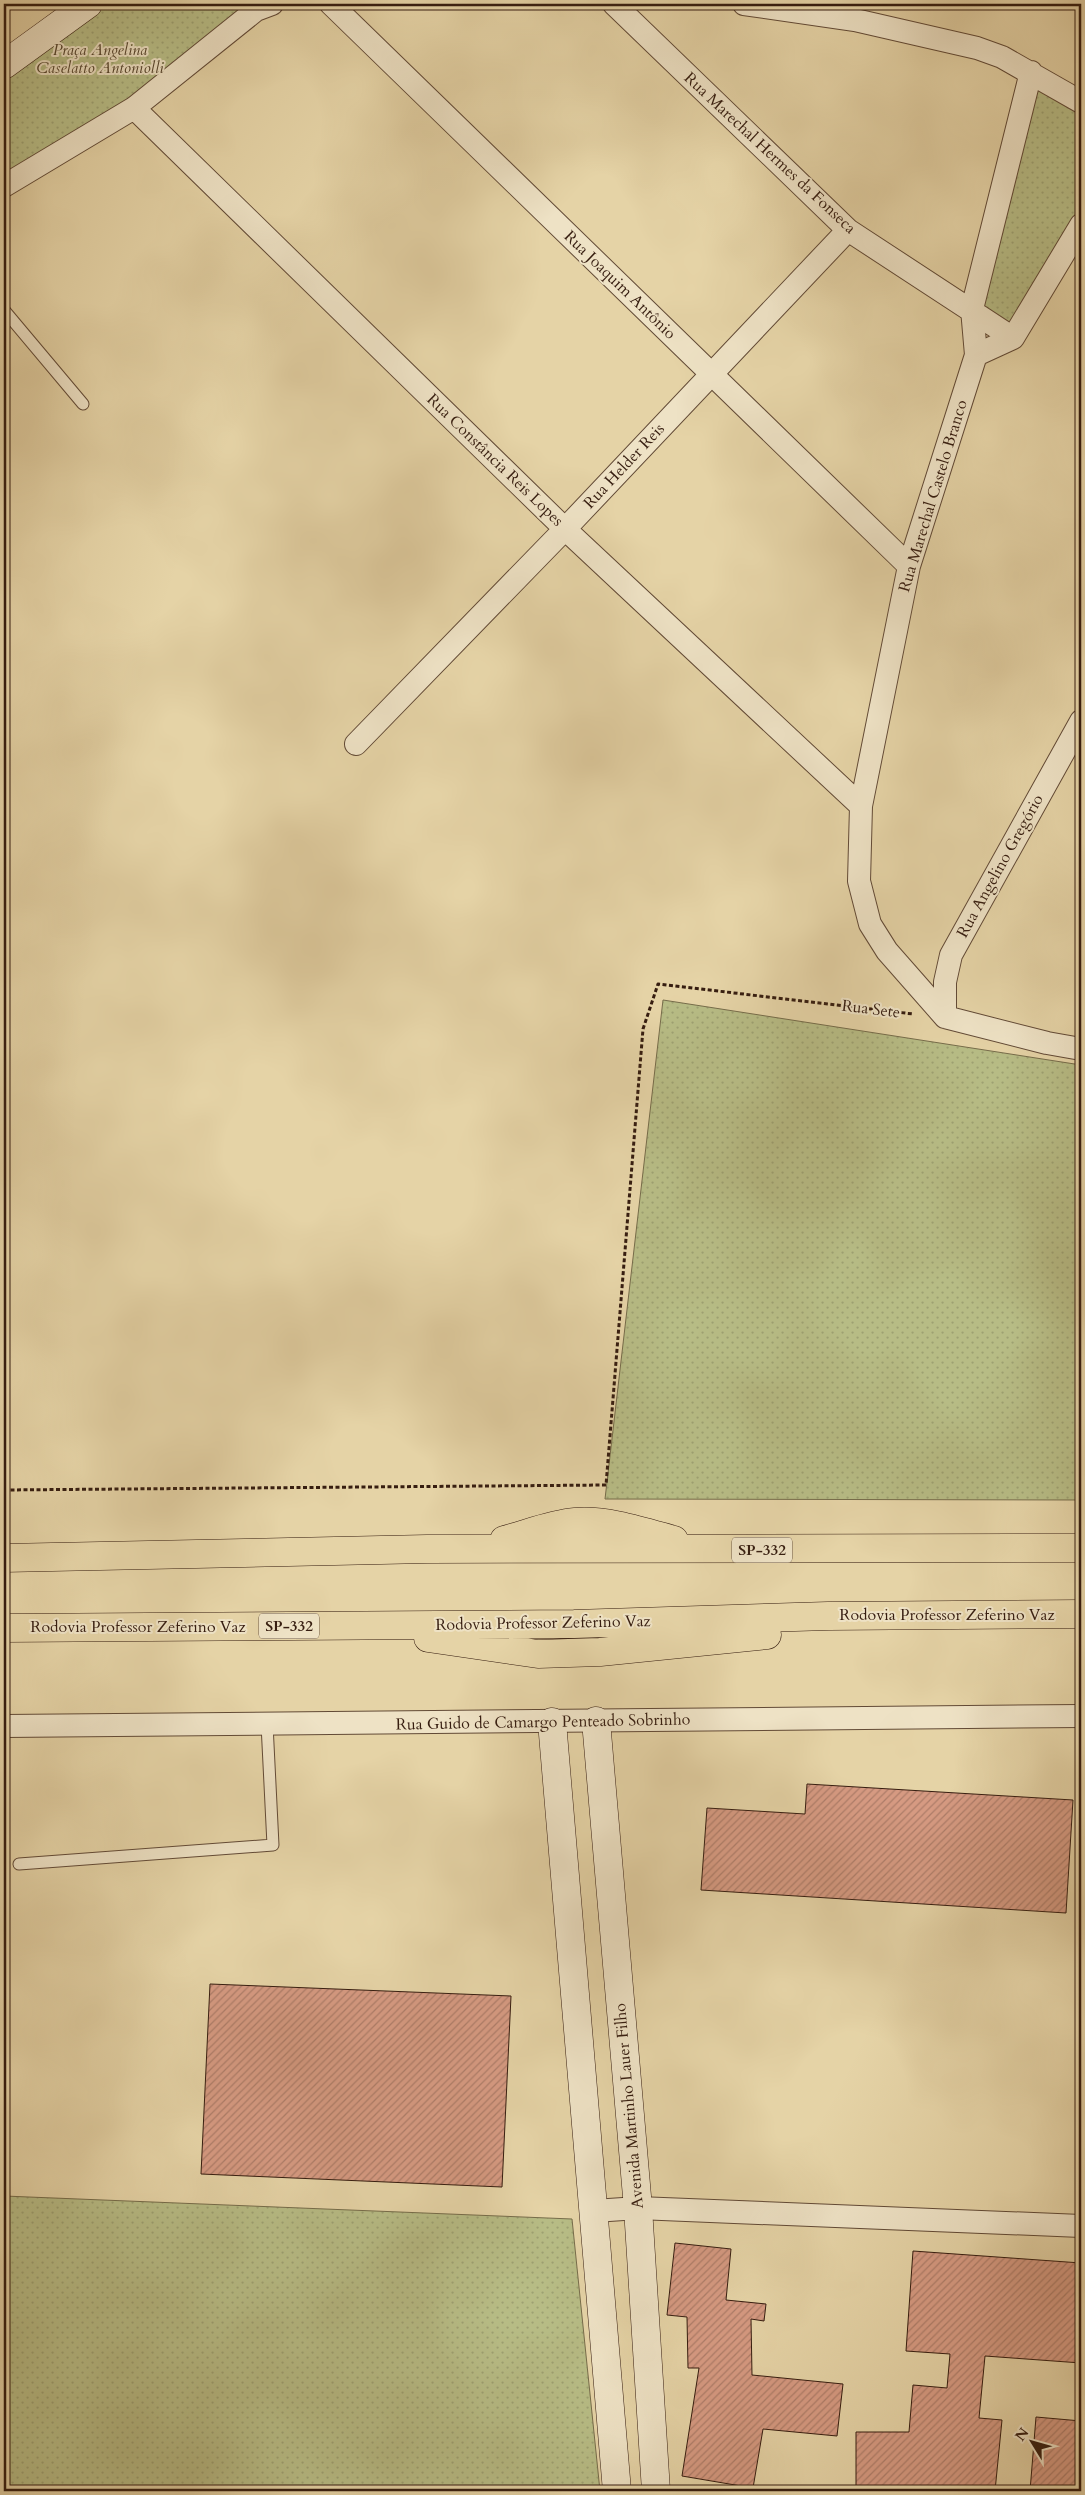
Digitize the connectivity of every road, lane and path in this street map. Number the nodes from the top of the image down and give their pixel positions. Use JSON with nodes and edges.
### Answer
{"nodes":[{"id":1,"x":88,"y":4,"type":"edge"},
{"id":2,"x":272,"y":4,"type":"edge"},
{"id":3,"x":331,"y":4,"type":"edge"},
{"id":4,"x":614,"y":4,"type":"edge"},
{"id":5,"x":744,"y":4,"type":"edge"},
{"id":6,"x":4,"y":65,"type":"edge"},
{"id":7,"x":1031,"y":72,"type":"junction"},
{"id":8,"x":1081,"y":102,"type":"edge"},
{"id":9,"x":134,"y":108,"type":"junction"},
{"id":10,"x":4,"y":186,"type":"edge"},
{"id":11,"x":1081,"y":225,"type":"edge"},
{"id":12,"x":848,"y":230,"type":"junction"},
{"id":13,"x":972,"y":309,"type":"junction"},
{"id":14,"x":4,"y":310,"type":"edge"},
{"id":15,"x":1013,"y":338,"type":"junction"},
{"id":16,"x":976,"y":354,"type":"junction"},
{"id":17,"x":711,"y":373,"type":"junction"},
{"id":18,"x":83,"y":404,"type":"dead end"},
{"id":19,"x":565,"y":529,"type":"junction"},
{"id":20,"x":909,"y":566,"type":"junction"},
{"id":21,"x":1081,"y":721,"type":"edge"},
{"id":22,"x":356,"y":744,"type":"dead end"},
{"id":23,"x":861,"y":806,"type":"junction"},
{"id":24,"x":945,"y":1017,"type":"junction"},
{"id":25,"x":1081,"y":1049,"type":"edge"},
{"id":26,"x":4,"y":1490,"type":"edge"},
{"id":27,"x":1081,"y":1548,"type":"edge"},
{"id":28,"x":4,"y":1558,"type":"edge"},
{"id":29,"x":1081,"y":1614,"type":"edge"},
{"id":30,"x":4,"y":1628,"type":"edge"},
{"id":31,"x":1081,"y":1716,"type":"edge"},
{"id":32,"x":596,"y":1721,"type":"junction"},
{"id":33,"x":552,"y":1722,"type":"junction"},
{"id":34,"x":267,"y":1724,"type":"junction"},
{"id":35,"x":4,"y":1726,"type":"edge"},
{"id":36,"x":19,"y":1864,"type":"dead end"},
{"id":37,"x":638,"y":2208,"type":"junction"},
{"id":38,"x":594,"y":2211,"type":"junction"},
{"id":39,"x":1081,"y":2226,"type":"edge"},
{"id":40,"x":617,"y":2491,"type":"edge"},
{"id":41,"x":656,"y":2491,"type":"edge"}],
"edges":[{"from":1,"to":6,"type":"street"},
{"from":2,"to":9,"type":"street"},
{"from":3,"to":17,"type":"street","name":"Rua Joaquim Antônio"},
{"from":4,"to":12,"type":"street","name":"Rua Marechal Hermes da Fonseca"},
{"from":5,"to":7,"type":"street"},
{"from":7,"to":8,"type":"street"},
{"from":7,"to":13,"type":"street","name":"Rua Marechal Castelo Branco"},
{"from":9,"to":10,"type":"street"},
{"from":9,"to":19,"type":"street","name":"Rua Constância Reis Lopes"},
{"from":11,"to":15,"type":"street"},
{"from":12,"to":13,"type":"street","name":"Rua Marechal Hermes da Fonseca"},
{"from":12,"to":17,"type":"street","name":"Rua Helder Reis"},
{"from":13,"to":15,"type":"street","name":"Rua Marechal Hermes da Fonseca"},
{"from":13,"to":16,"type":"street","name":"Rua Marechal Castelo Branco"},
{"from":14,"to":18,"type":"lane"},
{"from":15,"to":16,"type":"street"},
{"from":16,"to":20,"type":"street","name":"Rua Marechal Castelo Branco"},
{"from":17,"to":19,"type":"street","name":"Rua Helder Reis"},
{"from":17,"to":20,"type":"street","name":"Rua Joaquim Antônio"},
{"from":19,"to":22,"type":"street","name":"Rua Helder Reis"},
{"from":19,"to":23,"type":"street","name":"Rua Constância Reis Lopes"},
{"from":20,"to":23,"type":"street","name":"Rua Marechal Castelo Branco"},
{"from":21,"to":24,"type":"street","name":"Rua Angelino Gregório"},
{"from":23,"to":24,"type":"street","name":"Rua Marechal Castelo Branco"},
{"from":24,"to":25,"type":"street"},
{"from":24,"to":26,"type":"path","name":"Rua Sete"},
{"from":27,"to":28,"type":"highway","number":"SP-332"},
{"from":29,"to":30,"type":"highway","name":"Rodovia Professor Zeferino Vaz","number":"SP-332"},
{"from":31,"to":32,"type":"street","name":"Rua Guido de Camargo Penteado Sobrinho"},
{"from":32,"to":33,"type":"street","name":"Rua Guido de Camargo Penteado Sobrinho"},
{"from":32,"to":37,"type":"street","name":"Avenida Martinho Lauer Filho"},
{"from":33,"to":34,"type":"street","name":"Rua Guido de Camargo Penteado Sobrinho"},
{"from":33,"to":38,"type":"street"},
{"from":34,"to":35,"type":"street","name":"Rua Guido de Camargo Penteado Sobrinho"},
{"from":34,"to":36,"type":"lane"},
{"from":37,"to":38,"type":"street"},
{"from":37,"to":39,"type":"street"},
{"from":37,"to":41,"type":"street","name":"Avenida Martinho Lauer Filho"},
{"from":38,"to":40,"type":"street"}]}
